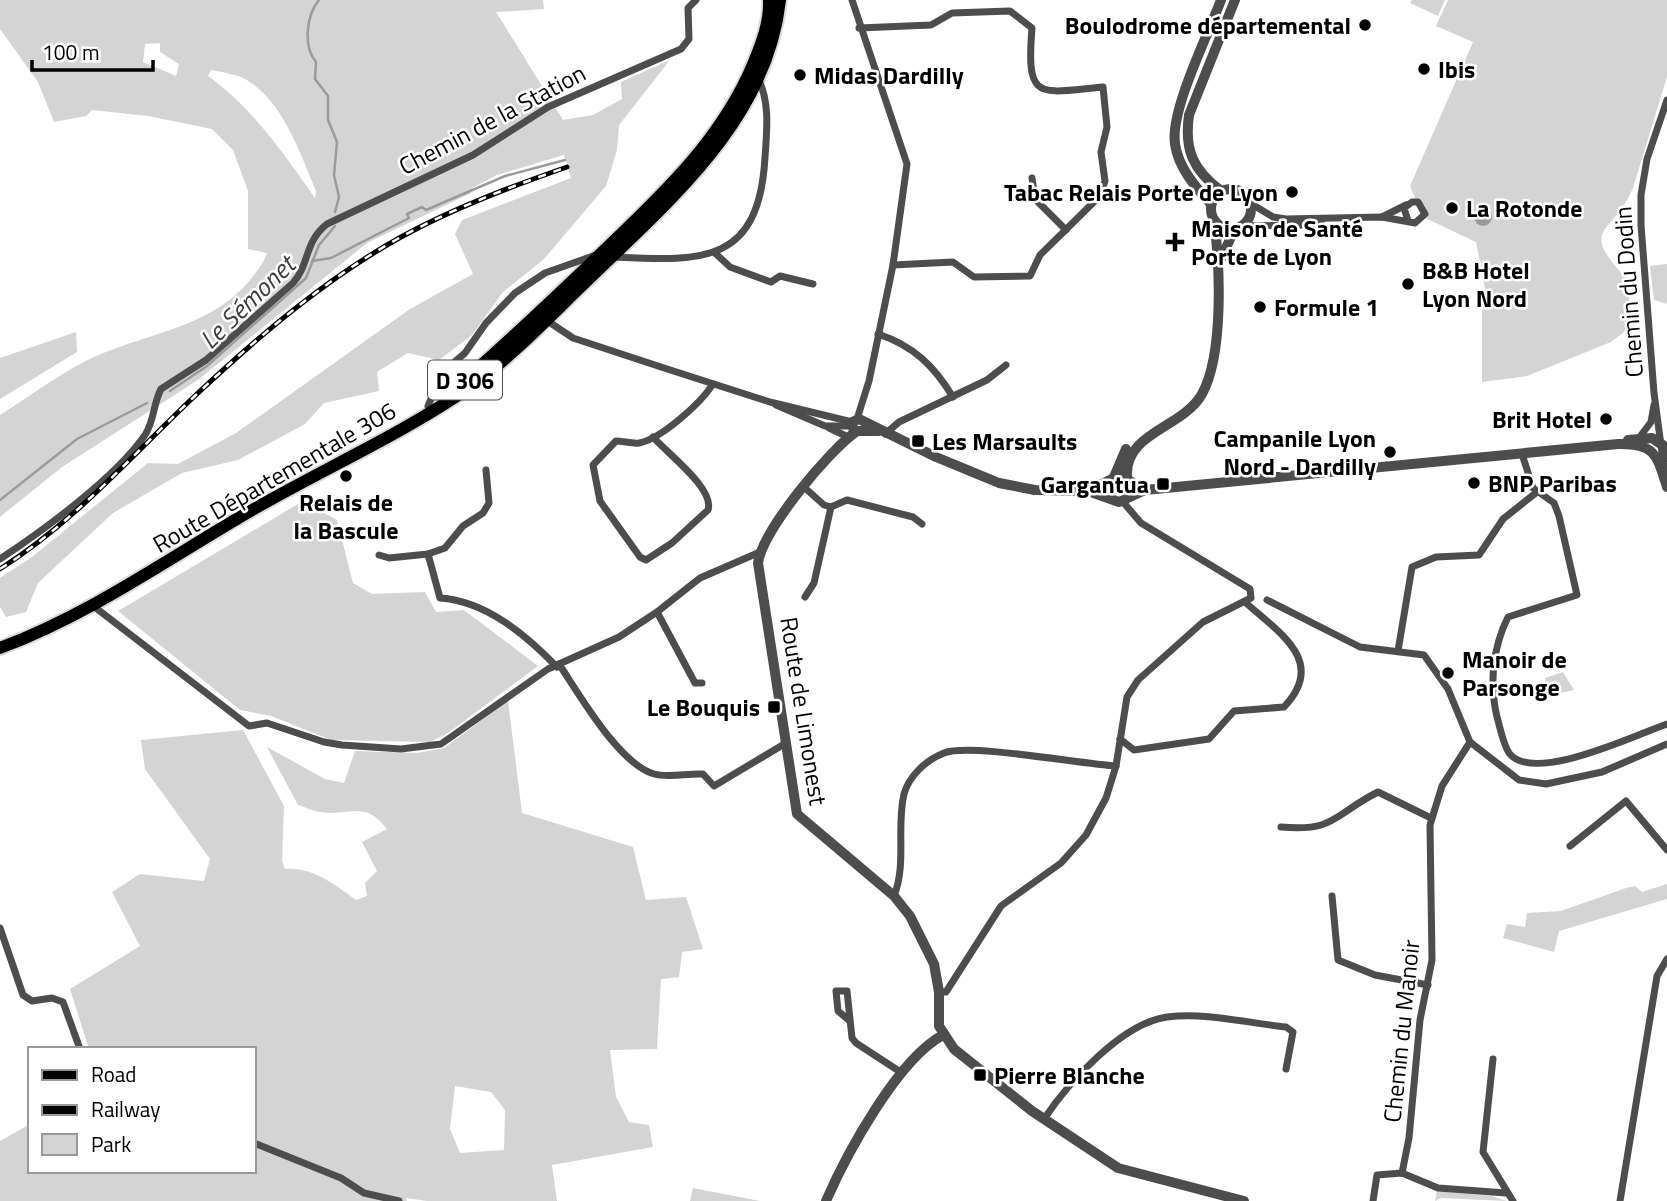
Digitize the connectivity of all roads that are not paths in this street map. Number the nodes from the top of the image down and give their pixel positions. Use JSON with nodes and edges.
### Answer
{"nodes":[{"id":1,"x":696,"y":0,"type":"edge"},
{"id":2,"x":769,"y":0,"type":"edge"},
{"id":3,"x":780,"y":0,"type":"edge"},
{"id":4,"x":852,"y":0,"type":"edge"},
{"id":5,"x":1235,"y":0,"type":"edge"},
{"id":6,"x":1220,"y":1,"type":"edge"},
{"id":7,"x":859,"y":28,"type":"junction"},
{"id":8,"x":758,"y":78,"type":"junction"},
{"id":9,"x":1667,"y":100,"type":"edge"},
{"id":10,"x":1032,"y":178,"type":"dead end"},
{"id":11,"x":1221,"y":191,"type":"junction"},
{"id":12,"x":1250,"y":203,"type":"junction"},
{"id":13,"x":1211,"y":204,"type":"junction"},
{"id":14,"x":1406,"y":205,"type":"junction"},
{"id":15,"x":1382,"y":218,"type":"junction"},
{"id":16,"x":1214,"y":220,"type":"junction"},
{"id":17,"x":1322,"y":221,"type":"junction"},
{"id":18,"x":1408,"y":221,"type":"junction"},
{"id":19,"x":1238,"y":227,"type":"junction"},
{"id":20,"x":1066,"y":230,"type":"junction"},
{"id":21,"x":715,"y":253,"type":"junction"},
{"id":22,"x":606,"y":255,"type":"junction"},
{"id":23,"x":893,"y":264,"type":"junction"},
{"id":24,"x":1218,"y":273,"type":"junction"},
{"id":25,"x":813,"y":284,"type":"dead end"},
{"id":26,"x":546,"y":320,"type":"junction"},
{"id":27,"x":878,"y":334,"type":"junction"},
{"id":28,"x":1006,"y":365,"type":"dead end"},
{"id":29,"x":713,"y":384,"type":"junction"},
{"id":30,"x":953,"y":397,"type":"junction"},
{"id":31,"x":1655,"y":400,"type":"junction"},
{"id":32,"x":769,"y":402,"type":"junction"},
{"id":33,"x":428,"y":406,"type":"junction"},
{"id":34,"x":858,"y":423,"type":"junction"},
{"id":35,"x":825,"y":426,"type":"junction"},
{"id":36,"x":1161,"y":429,"type":"junction"},
{"id":37,"x":882,"y":432,"type":"junction"},
{"id":38,"x":844,"y":435,"type":"junction"},
{"id":39,"x":653,"y":437,"type":"junction"},
{"id":40,"x":1639,"y":438,"type":"junction"},
{"id":41,"x":1663,"y":438,"type":"edge"},
{"id":42,"x":1618,"y":444,"type":"junction"},
{"id":43,"x":1647,"y":447,"type":"junction"},
{"id":44,"x":837,"y":448,"type":"junction"},
{"id":45,"x":1522,"y":454,"type":"junction"},
{"id":46,"x":1667,"y":457,"type":"edge"},
{"id":47,"x":486,"y":470,"type":"dead end"},
{"id":48,"x":1111,"y":479,"type":"junction"},
{"id":49,"x":1129,"y":480,"type":"junction"},
{"id":50,"x":1667,"y":486,"type":"edge"},
{"id":51,"x":805,"y":488,"type":"junction"},
{"id":52,"x":1145,"y":490,"type":"junction"},
{"id":53,"x":1088,"y":491,"type":"junction"},
{"id":54,"x":1537,"y":492,"type":"junction"},
{"id":55,"x":1129,"y":498,"type":"junction"},
{"id":56,"x":1112,"y":499,"type":"junction"},
{"id":57,"x":831,"y":507,"type":"junction"},
{"id":58,"x":922,"y":524,"type":"dead end"},
{"id":59,"x":760,"y":552,"type":"junction"},
{"id":60,"x":428,"y":554,"type":"junction"},
{"id":61,"x":379,"y":555,"type":"dead end"},
{"id":62,"x":0,"y":559,"type":"edge"},
{"id":63,"x":804,"y":597,"type":"dead end"},
{"id":64,"x":1268,"y":600,"type":"dead end"},
{"id":65,"x":1245,"y":603,"type":"junction"},
{"id":66,"x":92,"y":605,"type":"junction"},
{"id":67,"x":657,"y":612,"type":"junction"},
{"id":68,"x":0,"y":639,"type":"edge"},
{"id":69,"x":0,"y":648,"type":"edge"},
{"id":70,"x":1398,"y":651,"type":"junction"},
{"id":71,"x":558,"y":665,"type":"junction"},
{"id":72,"x":702,"y":683,"type":"dead end"},
{"id":73,"x":1667,"y":724,"type":"edge"},
{"id":74,"x":1120,"y":739,"type":"junction"},
{"id":75,"x":1470,"y":741,"type":"junction"},
{"id":76,"x":786,"y":743,"type":"junction"},
{"id":77,"x":1667,"y":744,"type":"edge"},
{"id":78,"x":1116,"y":765,"type":"junction"},
{"id":79,"x":1432,"y":818,"type":"junction"},
{"id":80,"x":1281,"y":827,"type":"dead end"},
{"id":81,"x":1570,"y":846,"type":"dead end"},
{"id":82,"x":1667,"y":850,"type":"edge"},
{"id":83,"x":894,"y":896,"type":"junction"},
{"id":84,"x":1332,"y":896,"type":"dead end"},
{"id":85,"x":0,"y":928,"type":"edge"},
{"id":86,"x":1667,"y":959,"type":"edge"},
{"id":87,"x":1428,"y":985,"type":"junction"},
{"id":88,"x":939,"y":992,"type":"junction"},
{"id":89,"x":850,"y":1021,"type":"dead end"},
{"id":90,"x":943,"y":1035,"type":"junction"},
{"id":91,"x":79,"y":1047,"type":"edge"},
{"id":92,"x":1493,"y":1059,"type":"dead end"},
{"id":93,"x":1286,"y":1069,"type":"dead end"},
{"id":94,"x":902,"y":1073,"type":"junction"},
{"id":95,"x":1044,"y":1119,"type":"junction"},
{"id":96,"x":256,"y":1144,"type":"edge"},
{"id":97,"x":1402,"y":1170,"type":"junction"},
{"id":98,"x":1506,"y":1193,"type":"junction"},
{"id":99,"x":399,"y":1201,"type":"edge"},
{"id":100,"x":827,"y":1201,"type":"edge"},
{"id":101,"x":1244,"y":1201,"type":"edge"},
{"id":102,"x":1373,"y":1201,"type":"edge"},
{"id":103,"x":1513,"y":1201,"type":"edge"},
{"id":104,"x":1620,"y":1201,"type":"edge"}],
"edges":[{"from":1,"to":62,"type":"street","name":"Chemin de la Station"},
{"from":2,"to":22,"type":"main road","name":"Route Départementale 306","number":"D 306"},
{"from":3,"to":8,"type":"main road","name":"Route Départementale 306","number":"D 306"},
{"from":4,"to":7,"type":"street"},
{"from":5,"to":11,"type":"street"},
{"from":6,"to":13,"type":"street"},
{"from":7,"to":20,"type":"street"},
{"from":7,"to":23,"type":"street"},
{"from":8,"to":21,"type":"street","name":"Route Départementale 306"},
{"from":8,"to":22,"type":"main road","name":"Route Départementale 306","number":"D 306"},
{"from":9,"to":31,"type":"street","name":"Chemin du Dodin"},
{"from":10,"to":20,"type":"street"},
{"from":11,"to":12,"type":"street"},
{"from":11,"to":13,"type":"street"},
{"from":12,"to":17,"type":"street"},
{"from":12,"to":19,"type":"street"},
{"from":13,"to":16,"type":"street"},
{"from":14,"to":15,"type":"street"},
{"from":14,"to":18,"type":"street"},
{"from":14,"to":18,"type":"street"},
{"from":15,"to":17,"type":"street"},
{"from":15,"to":18,"type":"street"},
{"from":16,"to":19,"type":"street"},
{"from":16,"to":24,"type":"street"},
{"from":17,"to":19,"type":"street"},
{"from":19,"to":24,"type":"street"},
{"from":20,"to":23,"type":"street"},
{"from":21,"to":22,"type":"street","name":"Route Départementale 306"},
{"from":21,"to":25,"type":"street"},
{"from":22,"to":26,"type":"main road","name":"Route Départementale 306","number":"D 306"},
{"from":22,"to":33,"type":"main road","name":"Route Départementale 306","number":"D 306"},
{"from":22,"to":33,"type":"street","name":"Route Départementale 306"},
{"from":23,"to":27,"type":"street"},
{"from":24,"to":36,"type":"street"},
{"from":26,"to":29,"type":"street"},
{"from":26,"to":66,"type":"main road","name":"Route Départementale 306","number":"D 306"},
{"from":27,"to":30,"type":"street"},
{"from":27,"to":34,"type":"street"},
{"from":28,"to":30,"type":"street"},
{"from":29,"to":32,"type":"street"},
{"from":29,"to":39,"type":"street"},
{"from":30,"to":37,"type":"street"},
{"from":31,"to":40,"type":"street","name":"Chemin du Dodin"},
{"from":31,"to":41,"type":"street","name":"Chemin du Dodin"},
{"from":32,"to":34,"type":"street"},
{"from":32,"to":35,"type":"street"},
{"from":33,"to":68,"type":"main road","name":"Route Départementale 306","number":"D 306"},
{"from":34,"to":35,"type":"street"},
{"from":34,"to":37,"type":"street"},
{"from":34,"to":38,"type":"street"},
{"from":34,"to":44,"type":"street"},
{"from":35,"to":38,"type":"street"},
{"from":36,"to":48,"type":"street"},
{"from":36,"to":49,"type":"street"},
{"from":37,"to":53,"type":"street"},
{"from":38,"to":44,"type":"street"},
{"from":39,"to":39,"type":"street"},
{"from":40,"to":41,"type":"street"},
{"from":40,"to":42,"type":"street"},
{"from":41,"to":43,"type":"street"},
{"from":41,"to":46,"type":"street"},
{"from":41,"to":50,"type":"street","name":"Chemin du Dodin"},
{"from":42,"to":43,"type":"street"},
{"from":42,"to":45,"type":"street"},
{"from":43,"to":50,"type":"street"},
{"from":44,"to":51,"type":"street"},
{"from":45,"to":52,"type":"street"},
{"from":45,"to":54,"type":"street"},
{"from":47,"to":60,"type":"street"},
{"from":48,"to":49,"type":"street"},
{"from":48,"to":53,"type":"street"},
{"from":48,"to":56,"type":"street"},
{"from":49,"to":52,"type":"street"},
{"from":49,"to":55,"type":"street"},
{"from":51,"to":57,"type":"street"},
{"from":51,"to":59,"type":"street"},
{"from":52,"to":55,"type":"street"},
{"from":53,"to":56,"type":"street"},
{"from":54,"to":70,"type":"street"},
{"from":54,"to":73,"type":"street"},
{"from":55,"to":56,"type":"street"},
{"from":55,"to":65,"type":"street"},
{"from":57,"to":58,"type":"street"},
{"from":57,"to":63,"type":"street"},
{"from":59,"to":67,"type":"street"},
{"from":59,"to":76,"type":"street","name":"Route de Limonest"},
{"from":60,"to":61,"type":"street"},
{"from":60,"to":71,"type":"street"},
{"from":64,"to":70,"type":"street"},
{"from":65,"to":74,"type":"street"},
{"from":65,"to":74,"type":"street"},
{"from":66,"to":69,"type":"main road","name":"Route Départementale 306","number":"D 306"},
{"from":66,"to":71,"type":"street"},
{"from":67,"to":71,"type":"street"},
{"from":67,"to":72,"type":"street"},
{"from":70,"to":75,"type":"street"},
{"from":71,"to":76,"type":"street"},
{"from":74,"to":78,"type":"street"},
{"from":75,"to":77,"type":"street"},
{"from":75,"to":79,"type":"street","name":"Chemin du Manoir"},
{"from":76,"to":83,"type":"street","name":"Route de Limonest"},
{"from":78,"to":83,"type":"street"},
{"from":78,"to":88,"type":"street"},
{"from":79,"to":80,"type":"street"},
{"from":79,"to":87,"type":"street","name":"Chemin du Manoir"},
{"from":81,"to":82,"type":"street"},
{"from":83,"to":88,"type":"street","name":"Route de Limonest"},
{"from":84,"to":87,"type":"street"},
{"from":85,"to":91,"type":"street"},
{"from":86,"to":104,"type":"street"},
{"from":87,"to":97,"type":"street","name":"Chemin du Manoir"},
{"from":88,"to":90,"type":"street","name":"Route de Limonest"},
{"from":89,"to":94,"type":"street"},
{"from":90,"to":94,"type":"street"},
{"from":90,"to":95,"type":"street"},
{"from":92,"to":98,"type":"street"},
{"from":93,"to":95,"type":"street"},
{"from":94,"to":100,"type":"street"},
{"from":95,"to":101,"type":"street"},
{"from":96,"to":99,"type":"street"},
{"from":97,"to":98,"type":"street"},
{"from":97,"to":102,"type":"street"},
{"from":98,"to":103,"type":"street"}]}
